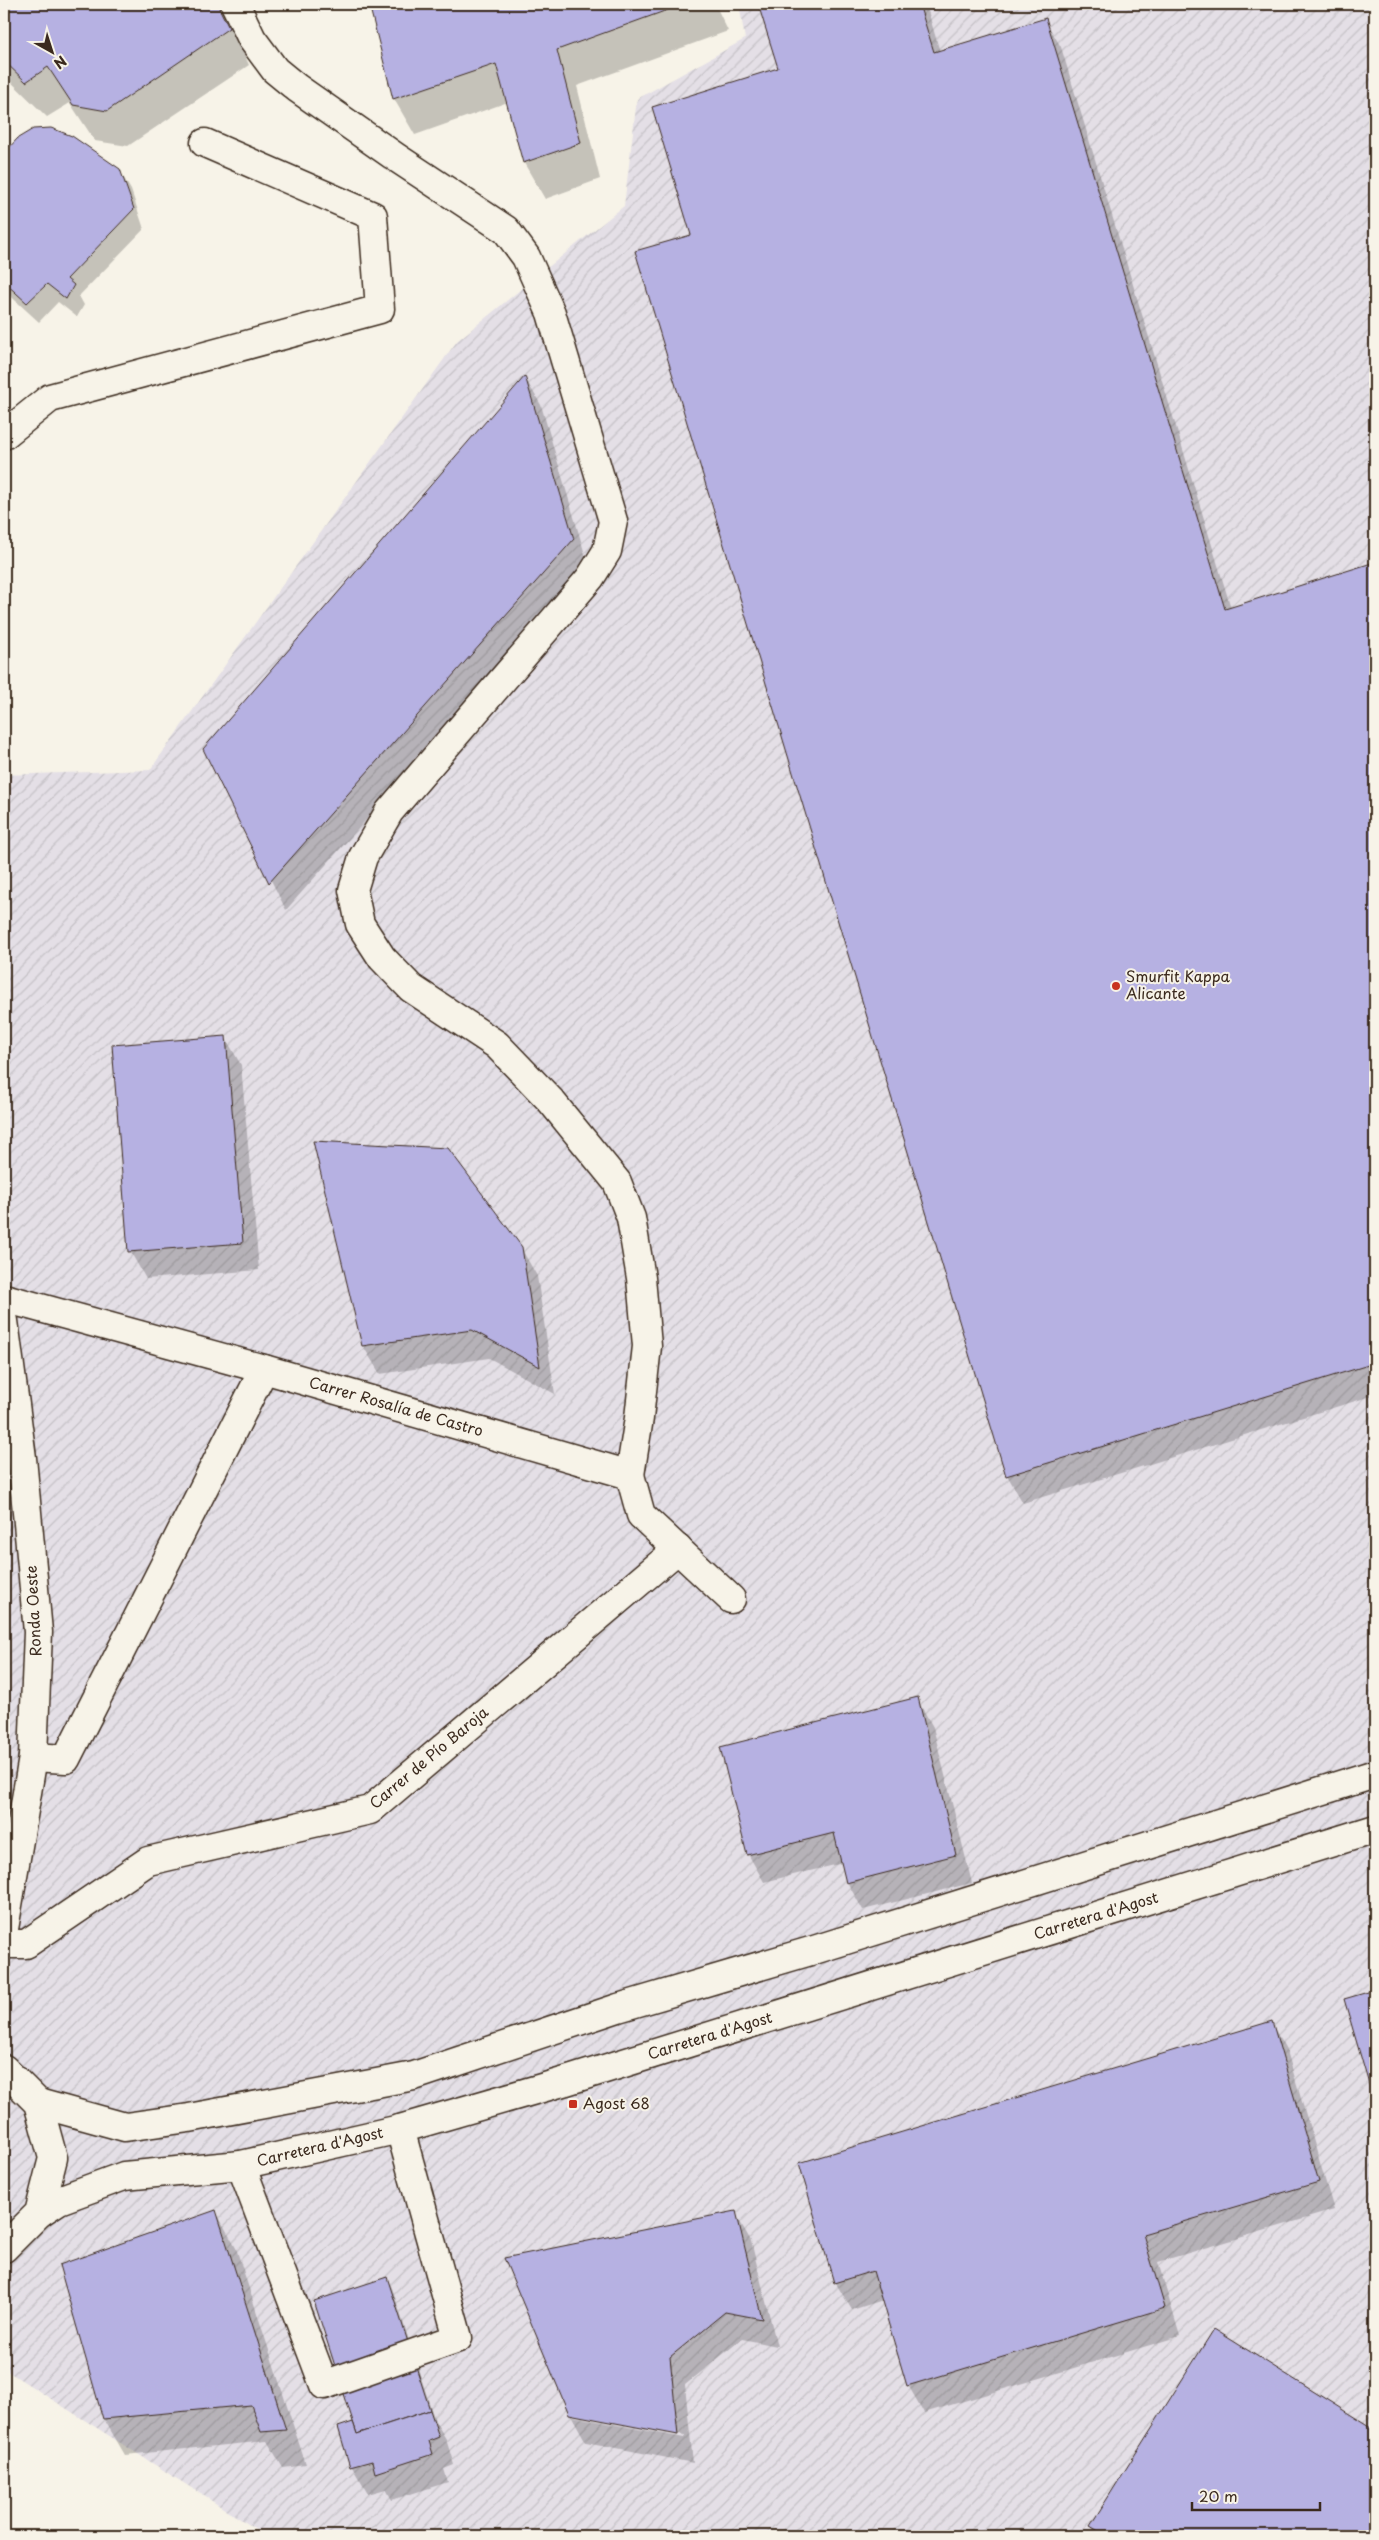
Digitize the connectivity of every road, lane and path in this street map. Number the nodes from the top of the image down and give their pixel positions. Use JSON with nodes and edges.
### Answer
{"nodes":[{"id":1,"x":235,"y":4,"type":"edge"},
{"id":2,"x":205,"y":143,"type":"dead end"},
{"id":3,"x":4,"y":434,"type":"edge"},
{"id":4,"x":4,"y":1298,"type":"edge"},
{"id":5,"x":4,"y":1321,"type":"edge"},
{"id":6,"x":264,"y":1369,"type":"junction"},
{"id":7,"x":630,"y":1475,"type":"junction"},
{"id":8,"x":678,"y":1549,"type":"junction"},
{"id":9,"x":731,"y":1599,"type":"dead end"},
{"id":10,"x":33,"y":1757,"type":"junction"},
{"id":11,"x":1375,"y":1774,"type":"edge"},
{"id":12,"x":1375,"y":1829,"type":"edge"},
{"id":13,"x":4,"y":1930,"type":"edge"},
{"id":14,"x":4,"y":1944,"type":"edge"},
{"id":15,"x":4,"y":2069,"type":"edge"},
{"id":16,"x":38,"y":2103,"type":"junction"},
{"id":17,"x":400,"y":2129,"type":"junction"},
{"id":18,"x":241,"y":2165,"type":"junction"},
{"id":19,"x":39,"y":2213,"type":"junction"},
{"id":20,"x":4,"y":2248,"type":"edge"}],
"edges":[{"from":1,"to":7,"type":"main road"},
{"from":2,"to":3,"type":"main road"},
{"from":4,"to":6,"type":"main road","name":"Carrer Rosalía de Castro"},
{"from":5,"to":10,"type":"main road","name":"Ronda Oeste"},
{"from":6,"to":7,"type":"main road","name":"Carrer Rosalía de Castro"},
{"from":6,"to":10,"type":"main road"},
{"from":7,"to":8,"type":"main road"},
{"from":8,"to":9,"type":"main road"},
{"from":8,"to":14,"type":"main road","name":"Carrer de Pío Baroja"},
{"from":10,"to":13,"type":"main road","name":"Ronda Oeste"},
{"from":11,"to":16,"type":"main road"},
{"from":12,"to":17,"type":"main road","name":"Carretera d'Agost"},
{"from":15,"to":16,"type":"main road"},
{"from":16,"to":19,"type":"main road"},
{"from":17,"to":18,"type":"main road","name":"Carretera d'Agost"},
{"from":17,"to":18,"type":"main road"},
{"from":18,"to":19,"type":"main road","name":"Carretera d'Agost"},
{"from":19,"to":20,"type":"main road","name":"Carretera d'Agost"}]}
